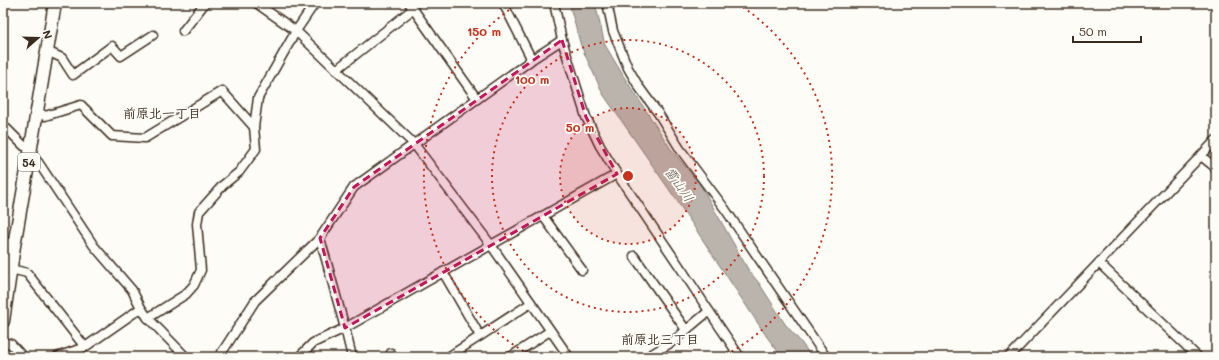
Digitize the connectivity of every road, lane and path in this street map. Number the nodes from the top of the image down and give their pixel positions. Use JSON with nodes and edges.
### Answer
{"nodes":[{"id":1,"x":54,"y":3,"type":"edge"},
{"id":2,"x":205,"y":3,"type":"edge"},
{"id":3,"x":256,"y":3,"type":"edge"},
{"id":4,"x":315,"y":3,"type":"edge"},
{"id":5,"x":503,"y":3,"type":"edge"},
{"id":6,"x":554,"y":3,"type":"edge"},
{"id":7,"x":607,"y":3,"type":"edge"},
{"id":8,"x":411,"y":6,"type":"edge"},
{"id":9,"x":183,"y":31,"type":"dead end"},
{"id":10,"x":296,"y":31,"type":"junction"},
{"id":11,"x":153,"y":35,"type":"dead end"},
{"id":12,"x":562,"y":40,"type":"junction"},
{"id":13,"x":47,"y":50,"type":"junction"},
{"id":14,"x":531,"y":60,"type":"junction"},
{"id":15,"x":336,"y":70,"type":"junction"},
{"id":16,"x":477,"y":99,"type":"junction"},
{"id":17,"x":37,"y":111,"type":"junction"},
{"id":18,"x":3,"y":126,"type":"edge"},
{"id":19,"x":254,"y":127,"type":"junction"},
{"id":20,"x":1216,"y":140,"type":"edge"},
{"id":21,"x":414,"y":144,"type":"junction"},
{"id":22,"x":30,"y":153,"type":"junction"},
{"id":23,"x":1201,"y":156,"type":"junction"},
{"id":24,"x":1216,"y":168,"type":"edge"},
{"id":25,"x":617,"y":174,"type":"junction"},
{"id":26,"x":543,"y":216,"type":"junction"},
{"id":27,"x":320,"y":238,"type":"junction"},
{"id":28,"x":8,"y":244,"type":"edge"},
{"id":29,"x":490,"y":245,"type":"junction"},
{"id":30,"x":634,"y":256,"type":"dead end"},
{"id":31,"x":1099,"y":263,"type":"junction"},
{"id":32,"x":11,"y":269,"type":"junction"},
{"id":33,"x":582,"y":270,"type":"dead end"},
{"id":34,"x":443,"y":272,"type":"junction"},
{"id":35,"x":531,"y":303,"type":"junction"},
{"id":36,"x":141,"y":308,"type":"junction"},
{"id":37,"x":709,"y":311,"type":"junction"},
{"id":38,"x":3,"y":318,"type":"edge"},
{"id":39,"x":148,"y":318,"type":"junction"},
{"id":40,"x":346,"y":328,"type":"junction"},
{"id":41,"x":686,"y":330,"type":"junction"},
{"id":42,"x":550,"y":331,"type":"junction"},
{"id":43,"x":480,"y":336,"type":"junction"},
{"id":44,"x":3,"y":342,"type":"edge"},
{"id":45,"x":85,"y":347,"type":"junction"},
{"id":46,"x":738,"y":354,"type":"edge"},
{"id":47,"x":23,"y":357,"type":"edge"},
{"id":48,"x":57,"y":357,"type":"edge"},
{"id":49,"x":186,"y":357,"type":"edge"},
{"id":50,"x":219,"y":357,"type":"edge"},
{"id":51,"x":299,"y":357,"type":"edge"},
{"id":52,"x":352,"y":357,"type":"edge"},
{"id":53,"x":448,"y":357,"type":"edge"},
{"id":54,"x":510,"y":357,"type":"edge"},
{"id":55,"x":569,"y":357,"type":"edge"},
{"id":56,"x":647,"y":357,"type":"edge"},
{"id":57,"x":729,"y":357,"type":"edge"},
{"id":58,"x":826,"y":357,"type":"edge"},
{"id":59,"x":1009,"y":357,"type":"edge"},
{"id":60,"x":1198,"y":357,"type":"edge"}],
"edges":[{"from":1,"to":13,"type":"main road","number":"54"},
{"from":2,"to":9,"type":"street"},
{"from":3,"to":10,"type":"street"},
{"from":4,"to":10,"type":"street"},
{"from":5,"to":14,"type":"street"},
{"from":6,"to":12,"type":"street"},
{"from":7,"to":58,"type":"street"},
{"from":8,"to":15,"type":"street"},
{"from":8,"to":16,"type":"street"},
{"from":10,"to":15,"type":"street"},
{"from":10,"to":19,"type":"street"},
{"from":11,"to":13,"type":"street"},
{"from":12,"to":14,"type":"street"},
{"from":12,"to":25,"type":"street"},
{"from":13,"to":17,"type":"main road","number":"54"},
{"from":14,"to":16,"type":"street"},
{"from":15,"to":21,"type":"street"},
{"from":16,"to":21,"type":"street"},
{"from":17,"to":19,"type":"street"},
{"from":17,"to":22,"type":"main road","number":"54"},
{"from":18,"to":22,"type":"street"},
{"from":19,"to":39,"type":"street"},
{"from":20,"to":23,"type":"street"},
{"from":21,"to":27,"type":"street"},
{"from":21,"to":29,"type":"street"},
{"from":22,"to":28,"type":"main road","number":"54"},
{"from":22,"to":36,"type":"street"},
{"from":23,"to":24,"type":"street"},
{"from":23,"to":31,"type":"street"},
{"from":25,"to":26,"type":"street"},
{"from":25,"to":37,"type":"street"},
{"from":26,"to":29,"type":"street"},
{"from":26,"to":33,"type":"street"},
{"from":27,"to":40,"type":"street"},
{"from":27,"to":50,"type":"street"},
{"from":28,"to":32,"type":"main road","number":"54"},
{"from":29,"to":34,"type":"street"},
{"from":29,"to":35,"type":"street"},
{"from":30,"to":41,"type":"street"},
{"from":31,"to":59,"type":"street"},
{"from":31,"to":60,"type":"street"},
{"from":32,"to":38,"type":"main road","number":"54"},
{"from":32,"to":45,"type":"street"},
{"from":34,"to":40,"type":"street"},
{"from":34,"to":43,"type":"street"},
{"from":35,"to":42,"type":"street"},
{"from":35,"to":43,"type":"street"},
{"from":36,"to":39,"type":"street"},
{"from":36,"to":45,"type":"street"},
{"from":37,"to":41,"type":"street"},
{"from":37,"to":46,"type":"street"},
{"from":39,"to":49,"type":"street"},
{"from":40,"to":51,"type":"street"},
{"from":40,"to":52,"type":"street"},
{"from":41,"to":56,"type":"street"},
{"from":42,"to":54,"type":"street"},
{"from":42,"to":55,"type":"street"},
{"from":43,"to":53,"type":"street"},
{"from":44,"to":47,"type":"street"},
{"from":45,"to":48,"type":"street"},
{"from":46,"to":57,"type":"street"}]}
